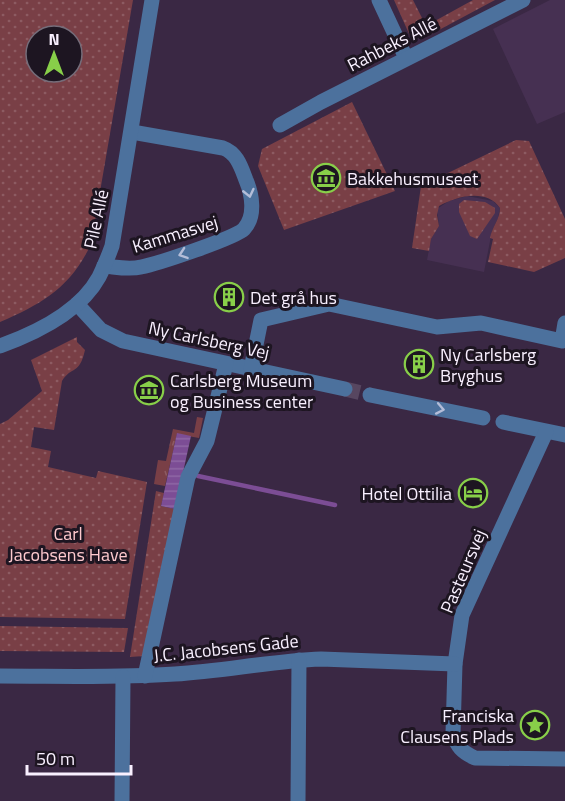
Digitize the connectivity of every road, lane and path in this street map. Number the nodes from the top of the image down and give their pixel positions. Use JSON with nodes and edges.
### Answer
{"nodes":[{"id":1,"x":152,"y":0,"type":"edge"},
{"id":2,"x":379,"y":0,"type":"edge"},
{"id":3,"x":523,"y":0,"type":"edge"},
{"id":4,"x":406,"y":58,"type":"junction"},
{"id":5,"x":280,"y":125,"type":"dead end"},
{"id":6,"x":132,"y":132,"type":"junction"},
{"id":7,"x":104,"y":266,"type":"junction"},
{"id":8,"x":77,"y":304,"type":"junction"},
{"id":9,"x":565,"y":323,"type":"edge"},
{"id":10,"x":0,"y":346,"type":"edge"},
{"id":11,"x":226,"y":363,"type":"junction"},
{"id":12,"x":251,"y":369,"type":"junction"},
{"id":13,"x":345,"y":389,"type":"tunnel mouth"},
{"id":14,"x":370,"y":395,"type":"tunnel mouth"},
{"id":15,"x":483,"y":418,"type":"dead end"},
{"id":16,"x":503,"y":422,"type":"dead end"},
{"id":17,"x":546,"y":432,"type":"junction"},
{"id":18,"x":565,"y":435,"type":"edge"},
{"id":19,"x":299,"y":660,"type":"junction"},
{"id":20,"x":455,"y":663,"type":"junction"},
{"id":21,"x":0,"y":676,"type":"edge"},
{"id":22,"x":145,"y":676,"type":"junction"},
{"id":23,"x":123,"y":677,"type":"junction"},
{"id":24,"x":565,"y":759,"type":"edge"},
{"id":25,"x":122,"y":801,"type":"edge"},
{"id":26,"x":298,"y":801,"type":"edge"}],
"edges":[{"from":1,"to":6,"type":"street","name":"Pile Allé"},
{"from":2,"to":4,"type":"street"},
{"from":3,"to":4,"type":"street","name":"Rahbeks Allé"},
{"from":4,"to":5,"type":"street","name":"Rahbeks Allé"},
{"from":6,"to":7,"type":"street","name":"Pile Allé"},
{"from":6,"to":7,"type":"street","name":"Kammasvej","one_way":true},
{"from":7,"to":8,"type":"street","name":"Pile Allé"},
{"from":8,"to":10,"type":"street","name":"Pile Allé"},
{"from":8,"to":11,"type":"street","name":"Ny Carlsberg Vej"},
{"from":9,"to":12,"type":"street"},
{"from":11,"to":12,"type":"street","name":"Ny Carlsberg Vej"},
{"from":11,"to":22,"type":"street"},
{"from":12,"to":13,"type":"street","name":"Ny Carlsberg Vej"},
{"from":14,"to":15,"type":"street","one_way":true},
{"from":16,"to":17,"type":"street"},
{"from":17,"to":18,"type":"street"},
{"from":17,"to":20,"type":"street","name":"Pasteursvej"},
{"from":19,"to":20,"type":"street","name":"J.C. Jacobsens Gade"},
{"from":19,"to":22,"type":"street","name":"J.C. Jacobsens Gade"},
{"from":19,"to":26,"type":"street"},
{"from":20,"to":24,"type":"street"},
{"from":21,"to":23,"type":"street","name":"J.C. Jacobsens Gade"},
{"from":22,"to":23,"type":"street","name":"J.C. Jacobsens Gade"},
{"from":23,"to":25,"type":"street"}]}
